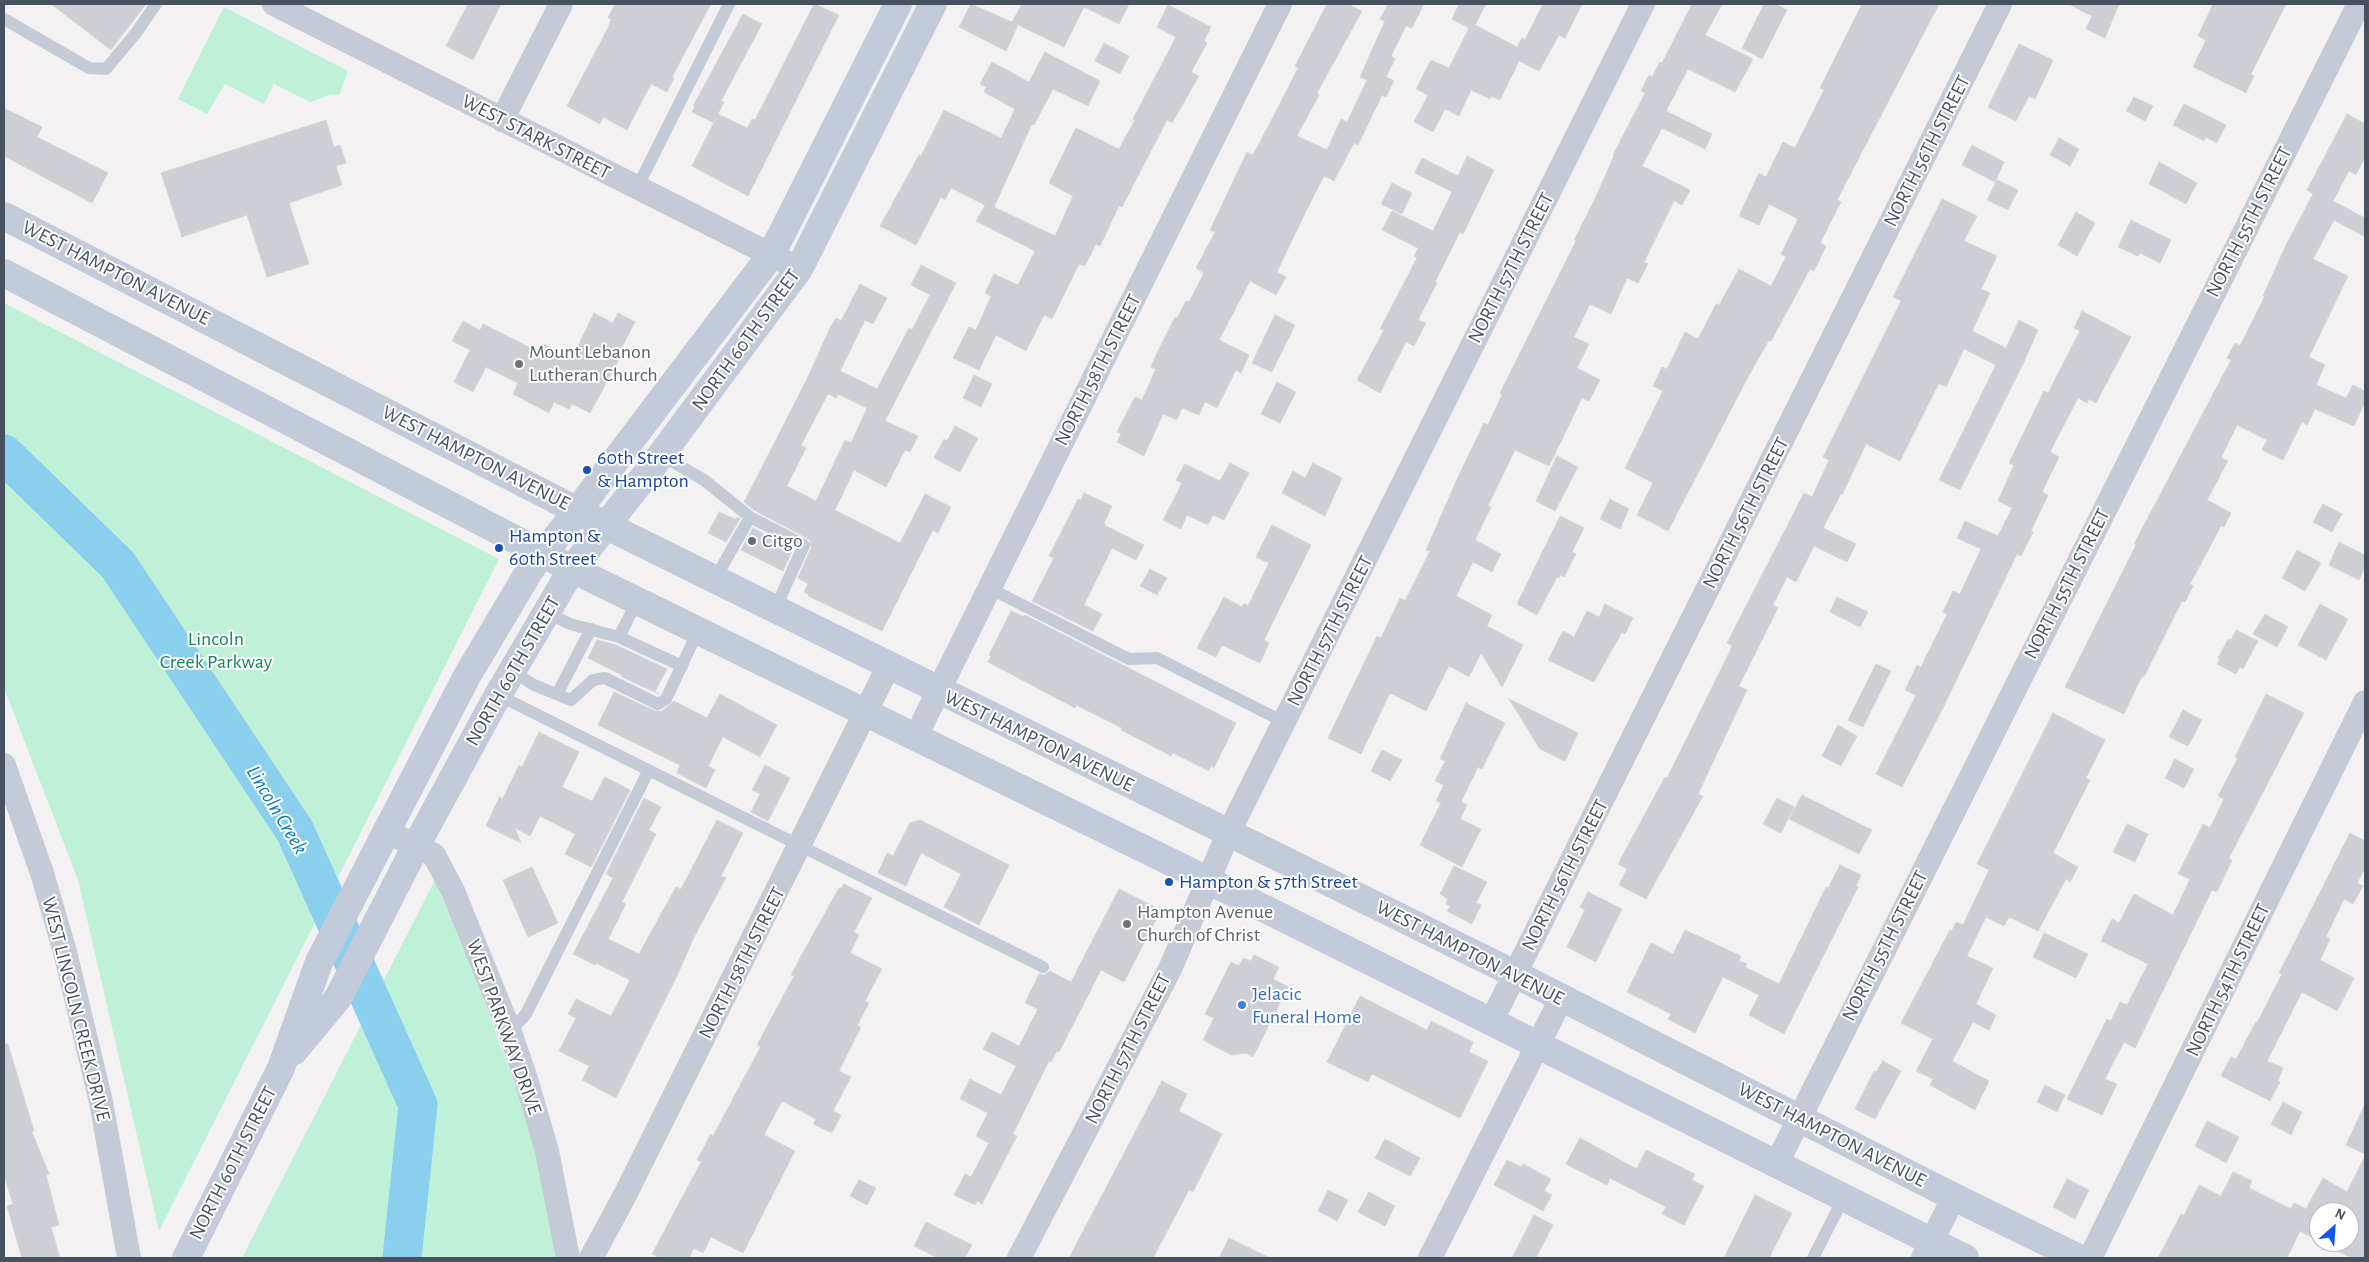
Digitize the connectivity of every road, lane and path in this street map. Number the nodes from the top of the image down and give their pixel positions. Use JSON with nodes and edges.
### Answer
{"nodes":[{"id":1,"x":156,"y":4,"type":"edge"},
{"id":2,"x":274,"y":4,"type":"edge"},
{"id":3,"x":561,"y":4,"type":"edge"},
{"id":4,"x":729,"y":4,"type":"edge"},
{"id":5,"x":898,"y":4,"type":"edge"},
{"id":6,"x":933,"y":4,"type":"edge"},
{"id":7,"x":1280,"y":4,"type":"edge"},
{"id":8,"x":1643,"y":4,"type":"edge"},
{"id":9,"x":2000,"y":4,"type":"edge"},
{"id":10,"x":2359,"y":4,"type":"edge"},
{"id":11,"x":4,"y":19,"type":"edge"},
{"id":12,"x":502,"y":120,"type":"junction"},
{"id":13,"x":637,"y":188,"type":"junction"},
{"id":14,"x":4,"y":216,"type":"edge"},
{"id":15,"x":771,"y":256,"type":"junction"},
{"id":16,"x":799,"y":269,"type":"junction"},
{"id":17,"x":4,"y":273,"type":"edge"},
{"id":18,"x":662,"y":455,"type":"junction"},
{"id":19,"x":578,"y":510,"type":"junction"},
{"id":20,"x":750,"y":517,"type":"junction"},
{"id":21,"x":607,"y":526,"type":"junction"},
{"id":22,"x":543,"y":553,"type":"junction"},
{"id":23,"x":572,"y":569,"type":"junction"},
{"id":24,"x":715,"y":579,"type":"junction"},
{"id":25,"x":989,"y":588,"type":"junction"},
{"id":26,"x":637,"y":601,"type":"junction"},
{"id":27,"x":775,"y":609,"type":"junction"},
{"id":28,"x":546,"y":612,"type":"junction"},
{"id":29,"x":591,"y":629,"type":"junction"},
{"id":30,"x":698,"y":631,"type":"junction"},
{"id":31,"x":619,"y":636,"type":"junction"},
{"id":32,"x":889,"y":665,"type":"junction"},
{"id":33,"x":682,"y":666,"type":"junction"},
{"id":34,"x":512,"y":672,"type":"junction"},
{"id":35,"x":938,"y":690,"type":"junction"},
{"id":36,"x":557,"y":694,"type":"junction"},
{"id":37,"x":498,"y":695,"type":"junction"},
{"id":38,"x":2365,"y":702,"type":"edge"},
{"id":39,"x":866,"y":715,"type":"junction"},
{"id":40,"x":1284,"y":722,"type":"junction"},
{"id":41,"x":916,"y":736,"type":"junction"},
{"id":42,"x":4,"y":765,"type":"edge"},
{"id":43,"x":649,"y":770,"type":"junction"},
{"id":44,"x":386,"y":830,"type":"junction"},
{"id":45,"x":1228,"y":834,"type":"junction"},
{"id":46,"x":801,"y":845,"type":"junction"},
{"id":47,"x":416,"y":846,"type":"junction"},
{"id":48,"x":1208,"y":881,"type":"junction"},
{"id":49,"x":1043,"y":967,"type":"dead end"},
{"id":50,"x":1515,"y":974,"type":"junction"},
{"id":51,"x":1561,"y":999,"type":"junction"},
{"id":52,"x":1491,"y":1022,"type":"junction"},
{"id":53,"x":510,"y":1032,"type":"junction"},
{"id":54,"x":1538,"y":1046,"type":"junction"},
{"id":55,"x":281,"y":1068,"type":"junction"},
{"id":56,"x":1799,"y":1118,"type":"junction"},
{"id":57,"x":1776,"y":1165,"type":"junction"},
{"id":58,"x":1954,"y":1197,"type":"junction"},
{"id":59,"x":1844,"y":1198,"type":"junction"},
{"id":60,"x":1927,"y":1250,"type":"edge"},
{"id":61,"x":129,"y":1258,"type":"edge"},
{"id":62,"x":186,"y":1258,"type":"edge"},
{"id":63,"x":568,"y":1258,"type":"edge"},
{"id":64,"x":591,"y":1258,"type":"edge"},
{"id":65,"x":1019,"y":1258,"type":"edge"},
{"id":66,"x":1430,"y":1258,"type":"edge"},
{"id":67,"x":1813,"y":1258,"type":"edge"},
{"id":68,"x":1965,"y":1258,"type":"edge"},
{"id":69,"x":2079,"y":1258,"type":"edge"},
{"id":70,"x":2090,"y":1258,"type":"edge"}],
"edges":[{"from":1,"to":11,"type":"lane"},
{"from":2,"to":12,"type":"street","name":"WEST STARK STREET"},
{"from":3,"to":12,"type":"street"},
{"from":4,"to":13,"type":"lane"},
{"from":5,"to":15,"type":"main road","name":"NORTH 60TH STREET"},
{"from":6,"to":16,"type":"main road","name":"NORTH 60TH STREET"},
{"from":7,"to":25,"type":"street","name":"NORTH 58TH STREET"},
{"from":8,"to":40,"type":"street","name":"NORTH 57TH STREET"},
{"from":9,"to":50,"type":"street","name":"NORTH 56TH STREET"},
{"from":10,"to":56,"type":"street","name":"NORTH 55TH STREET"},
{"from":12,"to":13,"type":"street","name":"WEST STARK STREET"},
{"from":13,"to":15,"type":"street","name":"WEST STARK STREET"},
{"from":14,"to":19,"type":"main road","name":"WEST HAMPTON AVENUE"},
{"from":15,"to":16,"type":"street","name":"WEST STARK STREET"},
{"from":15,"to":19,"type":"main road","name":"NORTH 60TH STREET"},
{"from":16,"to":18,"type":"main road","name":"NORTH 60TH STREET"},
{"from":17,"to":22,"type":"main road"},
{"from":18,"to":20,"type":"lane"},
{"from":18,"to":21,"type":"main road","name":"NORTH 60TH STREET"},
{"from":19,"to":21,"type":"main road","name":"WEST HAMPTON AVENUE"},
{"from":19,"to":22,"type":"main road","name":"NORTH 60TH STREET"},
{"from":20,"to":24,"type":"lane"},
{"from":20,"to":27,"type":"lane"},
{"from":21,"to":23,"type":"main road","name":"NORTH 60TH STREET"},
{"from":21,"to":24,"type":"main road","name":"WEST HAMPTON AVENUE"},
{"from":22,"to":23,"type":"main road"},
{"from":22,"to":44,"type":"main road","name":"NORTH 60TH STREET"},
{"from":23,"to":26,"type":"main road"},
{"from":23,"to":28,"type":"main road","name":"NORTH 60TH STREET"},
{"from":24,"to":27,"type":"main road","name":"WEST HAMPTON AVENUE"},
{"from":25,"to":35,"type":"street","name":"NORTH 58TH STREET"},
{"from":25,"to":40,"type":"lane"},
{"from":26,"to":30,"type":"main road"},
{"from":26,"to":31,"type":"lane"},
{"from":27,"to":32,"type":"main road","name":"WEST HAMPTON AVENUE"},
{"from":28,"to":29,"type":"lane"},
{"from":28,"to":34,"type":"main road","name":"NORTH 60TH STREET"},
{"from":29,"to":31,"type":"lane"},
{"from":29,"to":36,"type":"lane"},
{"from":30,"to":33,"type":"lane"},
{"from":30,"to":39,"type":"main road"},
{"from":31,"to":33,"type":"lane"},
{"from":32,"to":35,"type":"main road","name":"WEST HAMPTON AVENUE"},
{"from":32,"to":39,"type":"street","name":"NORTH 58TH STREET"},
{"from":33,"to":36,"type":"lane"},
{"from":34,"to":36,"type":"lane"},
{"from":34,"to":37,"type":"main road","name":"NORTH 60TH STREET"},
{"from":35,"to":41,"type":"street","name":"NORTH 58TH STREET"},
{"from":35,"to":45,"type":"main road","name":"WEST HAMPTON AVENUE"},
{"from":37,"to":43,"type":"lane"},
{"from":37,"to":47,"type":"main road","name":"NORTH 60TH STREET"},
{"from":38,"to":70,"type":"street","name":"NORTH 54TH STREET"},
{"from":39,"to":41,"type":"main road"},
{"from":39,"to":46,"type":"street","name":"NORTH 58TH STREET"},
{"from":40,"to":45,"type":"street","name":"NORTH 57TH STREET"},
{"from":41,"to":48,"type":"main road"},
{"from":42,"to":61,"type":"street","name":"WEST LINCOLN CREEK DRIVE"},
{"from":43,"to":46,"type":"lane"},
{"from":43,"to":53,"type":"lane"},
{"from":44,"to":47,"type":"street","name":"WEST PARKWAY DRIVE"},
{"from":44,"to":55,"type":"main road","name":"NORTH 60TH STREET"},
{"from":45,"to":48,"type":"street","name":"NORTH 57TH STREET"},
{"from":45,"to":50,"type":"main road","name":"WEST HAMPTON AVENUE"},
{"from":46,"to":49,"type":"lane"},
{"from":46,"to":64,"type":"street","name":"NORTH 58TH STREET"},
{"from":47,"to":53,"type":"street","name":"WEST PARKWAY DRIVE"},
{"from":47,"to":55,"type":"main road","name":"NORTH 60TH STREET"},
{"from":48,"to":52,"type":"main road"},
{"from":48,"to":65,"type":"street","name":"NORTH 57TH STREET"},
{"from":50,"to":51,"type":"main road","name":"WEST HAMPTON AVENUE"},
{"from":50,"to":52,"type":"street","name":"NORTH 56TH STREET"},
{"from":51,"to":54,"type":"street"},
{"from":51,"to":56,"type":"main road","name":"WEST HAMPTON AVENUE"},
{"from":52,"to":54,"type":"main road"},
{"from":53,"to":63,"type":"street","name":"WEST PARKWAY DRIVE"},
{"from":54,"to":57,"type":"main road"},
{"from":54,"to":66,"type":"street"},
{"from":55,"to":62,"type":"main road","name":"NORTH 60TH STREET"},
{"from":56,"to":57,"type":"street","name":"NORTH 55TH STREET"},
{"from":56,"to":58,"type":"main road","name":"WEST HAMPTON AVENUE"},
{"from":57,"to":59,"type":"main road"},
{"from":58,"to":60,"type":"street"},
{"from":58,"to":69,"type":"main road","name":"WEST HAMPTON AVENUE"},
{"from":59,"to":60,"type":"main road"},
{"from":59,"to":67,"type":"lane"},
{"from":60,"to":68,"type":"main road"}]}
